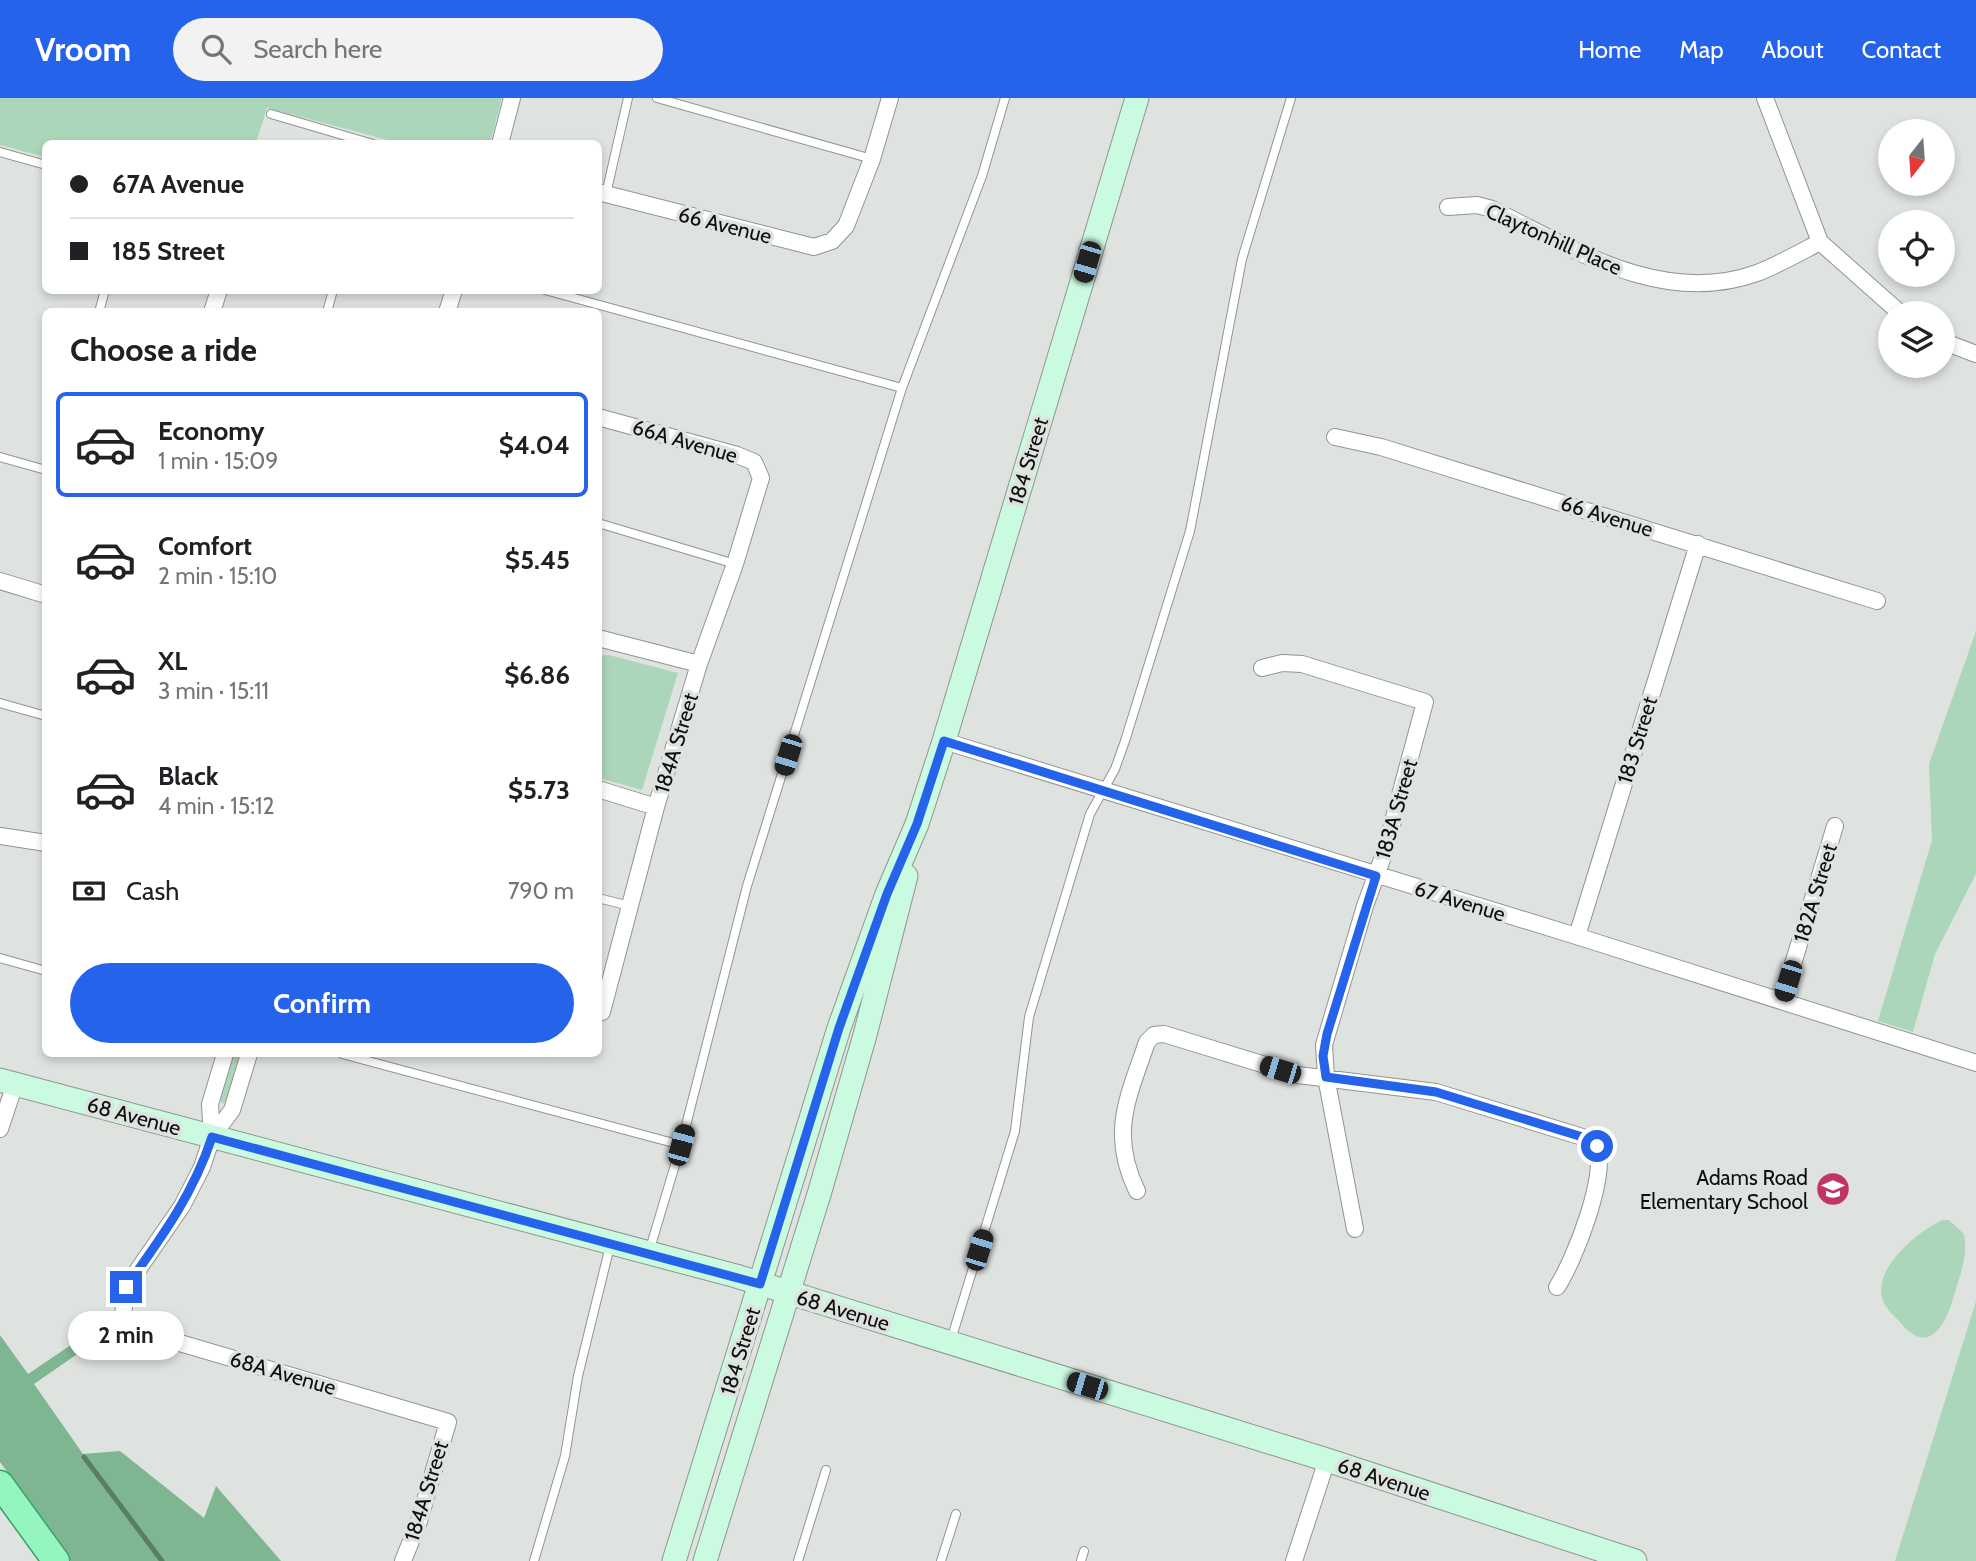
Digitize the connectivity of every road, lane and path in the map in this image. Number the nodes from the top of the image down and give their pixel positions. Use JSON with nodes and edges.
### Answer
{"nodes":[{"id":1,"x":512,"y":98,"type":"edge"},
{"id":2,"x":628,"y":98,"type":"edge"},
{"id":3,"x":657,"y":98,"type":"edge"},
{"id":4,"x":890,"y":98,"type":"edge"},
{"id":5,"x":1005,"y":98,"type":"edge"},
{"id":6,"x":1138,"y":98,"type":"edge"},
{"id":7,"x":1291,"y":98,"type":"edge"},
{"id":8,"x":1765,"y":98,"type":"edge"},
{"id":9,"x":271,"y":114,"type":"dead end"},
{"id":10,"x":359,"y":140,"type":"edge"},
{"id":11,"x":501,"y":140,"type":"edge"},
{"id":12,"x":0,"y":152,"type":"edge"},
{"id":13,"x":872,"y":159,"type":"junction"},
{"id":14,"x":42,"y":164,"type":"edge"},
{"id":15,"x":602,"y":192,"type":"edge"},
{"id":16,"x":1448,"y":207,"type":"dead end"},
{"id":17,"x":1820,"y":242,"type":"junction"},
{"id":18,"x":560,"y":294,"type":"edge"},
{"id":19,"x":1886,"y":301,"type":"edge"},
{"id":20,"x":1955,"y":346,"type":"edge"},
{"id":21,"x":1976,"y":354,"type":"edge"},
{"id":22,"x":902,"y":388,"type":"junction"},
{"id":23,"x":602,"y":418,"type":"edge"},
{"id":24,"x":1335,"y":437,"type":"dead end"},
{"id":25,"x":0,"y":457,"type":"edge"},
{"id":26,"x":42,"y":469,"type":"edge"},
{"id":27,"x":761,"y":478,"type":"joint"},
{"id":28,"x":602,"y":524,"type":"edge"},
{"id":29,"x":1698,"y":544,"type":"junction"},
{"id":30,"x":735,"y":564,"type":"junction"},
{"id":31,"x":0,"y":581,"type":"edge"},
{"id":32,"x":42,"y":594,"type":"edge"},
{"id":33,"x":1877,"y":601,"type":"dead end"},
{"id":34,"x":602,"y":639,"type":"edge"},
{"id":35,"x":699,"y":664,"type":"junction"},
{"id":36,"x":1262,"y":668,"type":"dead end"},
{"id":37,"x":0,"y":702,"type":"edge"},
{"id":38,"x":42,"y":715,"type":"edge"},
{"id":39,"x":944,"y":741,"type":"junction"},
{"id":40,"x":602,"y":790,"type":"edge"},
{"id":41,"x":1104,"y":791,"type":"junction"},
{"id":42,"x":656,"y":807,"type":"junction"},
{"id":43,"x":917,"y":824,"type":"junction"},
{"id":44,"x":1835,"y":826,"type":"dead end"},
{"id":45,"x":0,"y":836,"type":"edge"},
{"id":46,"x":42,"y":842,"type":"edge"},
{"id":47,"x":1376,"y":876,"type":"junction"},
{"id":48,"x":602,"y":899,"type":"edge"},
{"id":49,"x":630,"y":906,"type":"junction"},
{"id":50,"x":1577,"y":936,"type":"junction"},
{"id":51,"x":0,"y":958,"type":"edge"},
{"id":52,"x":42,"y":970,"type":"edge"},
{"id":53,"x":1782,"y":1000,"type":"junction"},
{"id":54,"x":602,"y":1004,"type":"edge"},
{"id":55,"x":224,"y":1057,"type":"edge"},
{"id":56,"x":247,"y":1057,"type":"edge"},
{"id":57,"x":353,"y":1057,"type":"edge"},
{"id":58,"x":1976,"y":1063,"type":"edge"},
{"id":59,"x":1326,"y":1077,"type":"junction"},
{"id":60,"x":7,"y":1082,"type":"edge"},
{"id":61,"x":0,"y":1129,"type":"edge"},
{"id":62,"x":212,"y":1137,"type":"junction"},
{"id":63,"x":681,"y":1145,"type":"junction"},
{"id":64,"x":1137,"y":1191,"type":"dead end"},
{"id":65,"x":1355,"y":1229,"type":"dead end"},
{"id":66,"x":611,"y":1243,"type":"junction"},
{"id":67,"x":649,"y":1253,"type":"junction"},
{"id":68,"x":760,"y":1284,"type":"junction"},
{"id":69,"x":1557,"y":1287,"type":"dead end"},
{"id":70,"x":789,"y":1293,"type":"junction"},
{"id":71,"x":950,"y":1343,"type":"junction"},
{"id":72,"x":448,"y":1422,"type":"joint"},
{"id":73,"x":1327,"y":1460,"type":"junction"},
{"id":74,"x":826,"y":1470,"type":"dead end"},
{"id":75,"x":0,"y":1484,"type":"edge"},
{"id":76,"x":956,"y":1514,"type":"dead end"},
{"id":77,"x":1084,"y":1551,"type":"dead end"},
{"id":78,"x":56,"y":1561,"type":"edge"},
{"id":79,"x":403,"y":1561,"type":"edge"},
{"id":80,"x":534,"y":1561,"type":"edge"},
{"id":81,"x":674,"y":1561,"type":"edge"},
{"id":82,"x":705,"y":1561,"type":"edge"},
{"id":83,"x":797,"y":1561,"type":"edge"},
{"id":84,"x":942,"y":1561,"type":"edge"},
{"id":85,"x":1081,"y":1561,"type":"edge"},
{"id":86,"x":1294,"y":1561,"type":"edge"},
{"id":87,"x":1635,"y":1561,"type":"edge"}],
"edges":[{"from":1,"to":11,"type":"street"},
{"from":2,"to":15,"type":"lane"},
{"from":3,"to":13,"type":"lane"},
{"from":4,"to":13,"type":"street"},
{"from":5,"to":22,"type":"lane"},
{"from":6,"to":39,"type":"main road","name":"184 Street"},
{"from":7,"to":41,"type":"lane"},
{"from":8,"to":17,"type":"street"},
{"from":9,"to":10,"type":"lane"},
{"from":12,"to":14,"type":"lane"},
{"from":13,"to":15,"type":"street","name":"66 Avenue"},
{"from":16,"to":17,"type":"street","name":"Claytonhill Place"},
{"from":17,"to":19,"type":"street"},
{"from":18,"to":22,"type":"lane"},
{"from":20,"to":21,"type":"street"},
{"from":22,"to":63,"type":"lane"},
{"from":23,"to":27,"type":"street","name":"66A Avenue"},
{"from":24,"to":29,"type":"street","name":"66 Avenue"},
{"from":25,"to":26,"type":"lane"},
{"from":27,"to":30,"type":"street","name":"184A Street"},
{"from":28,"to":30,"type":"lane"},
{"from":29,"to":33,"type":"street","name":"66 Avenue"},
{"from":29,"to":50,"type":"street","name":"183 Street"},
{"from":30,"to":35,"type":"street","name":"184A Street"},
{"from":31,"to":32,"type":"street"},
{"from":34,"to":35,"type":"street"},
{"from":35,"to":42,"type":"street","name":"184A Street"},
{"from":36,"to":47,"type":"street","name":"183A Street"},
{"from":37,"to":38,"type":"lane"},
{"from":39,"to":41,"type":"street","name":"67 Avenue"},
{"from":39,"to":43,"type":"main road","name":"184 Street"},
{"from":40,"to":42,"type":"street"},
{"from":41,"to":47,"type":"street","name":"67 Avenue"},
{"from":41,"to":71,"type":"lane"},
{"from":42,"to":49,"type":"street","name":"184A Street"},
{"from":43,"to":68,"type":"main road","name":"184 Street"},
{"from":43,"to":70,"type":"main road","name":"184 Street"},
{"from":44,"to":53,"type":"street","name":"182A Street"},
{"from":45,"to":46,"type":"street"},
{"from":47,"to":50,"type":"street","name":"67 Avenue"},
{"from":47,"to":59,"type":"street","name":"183A Street"},
{"from":48,"to":49,"type":"lane"},
{"from":49,"to":54,"type":"street","name":"184A Street"},
{"from":50,"to":53,"type":"street","name":"67 Avenue"},
{"from":51,"to":52,"type":"lane"},
{"from":53,"to":58,"type":"street","name":"67 Avenue"},
{"from":55,"to":62,"type":"street"},
{"from":56,"to":62,"type":"street"},
{"from":57,"to":63,"type":"lane"},
{"from":59,"to":64,"type":"street"},
{"from":59,"to":65,"type":"street"},
{"from":59,"to":69,"type":"street"},
{"from":60,"to":61,"type":"street"},
{"from":60,"to":62,"type":"main road","name":"68 Avenue"},
{"from":62,"to":66,"type":"main road","name":"68 Avenue"},
{"from":62,"to":72,"type":"street","name":"68A Avenue"},
{"from":63,"to":67,"type":"lane"},
{"from":66,"to":67,"type":"main road","name":"68 Avenue"},
{"from":66,"to":80,"type":"lane"},
{"from":67,"to":68,"type":"main road","name":"68 Avenue"},
{"from":68,"to":70,"type":"main road","name":"68 Avenue"},
{"from":68,"to":81,"type":"main road","name":"184 Street"},
{"from":70,"to":71,"type":"main road","name":"68 Avenue"},
{"from":70,"to":82,"type":"main road","name":"184 Street"},
{"from":71,"to":73,"type":"main road","name":"68 Avenue"},
{"from":72,"to":79,"type":"street","name":"184A Street"},
{"from":73,"to":86,"type":"street"},
{"from":73,"to":87,"type":"main road","name":"68 Avenue"},
{"from":74,"to":83,"type":"lane"},
{"from":75,"to":78,"type":"main road"},
{"from":76,"to":84,"type":"lane"},
{"from":77,"to":85,"type":"lane"}]}
